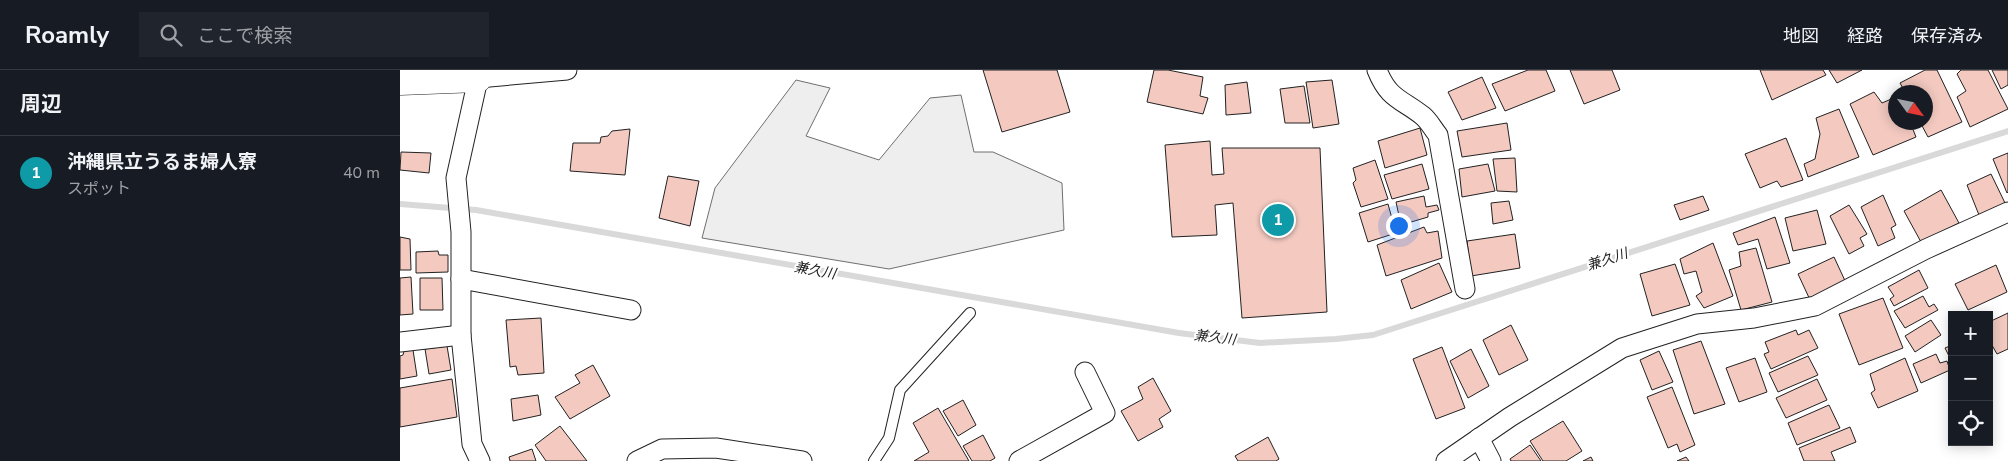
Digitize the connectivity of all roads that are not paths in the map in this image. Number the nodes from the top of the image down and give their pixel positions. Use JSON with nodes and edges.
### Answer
{"nodes":[{"id":1,"x":567,"y":70,"type":"edge"},
{"id":2,"x":1377,"y":70,"type":"edge"},
{"id":3,"x":479,"y":74,"type":"edge"},
{"id":4,"x":400,"y":81,"type":"edge"},
{"id":5,"x":2008,"y":212,"type":"edge"},
{"id":6,"x":461,"y":279,"type":"junction"},
{"id":7,"x":1465,"y":289,"type":"dead end"},
{"id":8,"x":631,"y":310,"type":"dead end"},
{"id":9,"x":970,"y":313,"type":"dead end"},
{"id":10,"x":461,"y":335,"type":"junction"},
{"id":11,"x":400,"y":342,"type":"edge"},
{"id":12,"x":1085,"y":372,"type":"dead end"},
{"id":13,"x":1479,"y":438,"type":"junction"},
{"id":14,"x":480,"y":461,"type":"edge"},
{"id":15,"x":636,"y":461,"type":"edge"},
{"id":16,"x":802,"y":461,"type":"edge"},
{"id":17,"x":874,"y":461,"type":"edge"},
{"id":18,"x":1019,"y":461,"type":"edge"},
{"id":19,"x":1446,"y":461,"type":"edge"},
{"id":20,"x":1491,"y":461,"type":"edge"}],
"edges":[{"from":1,"to":3,"type":"street"},
{"from":2,"to":7,"type":"street"},
{"from":3,"to":4,"type":"street"},
{"from":3,"to":6,"type":"street"},
{"from":5,"to":13,"type":"street"},
{"from":6,"to":8,"type":"street"},
{"from":6,"to":10,"type":"street"},
{"from":9,"to":17,"type":"lane"},
{"from":10,"to":11,"type":"street"},
{"from":10,"to":14,"type":"street"},
{"from":12,"to":18,"type":"street"},
{"from":13,"to":19,"type":"street"},
{"from":13,"to":20,"type":"street"},
{"from":15,"to":16,"type":"street"}]}
